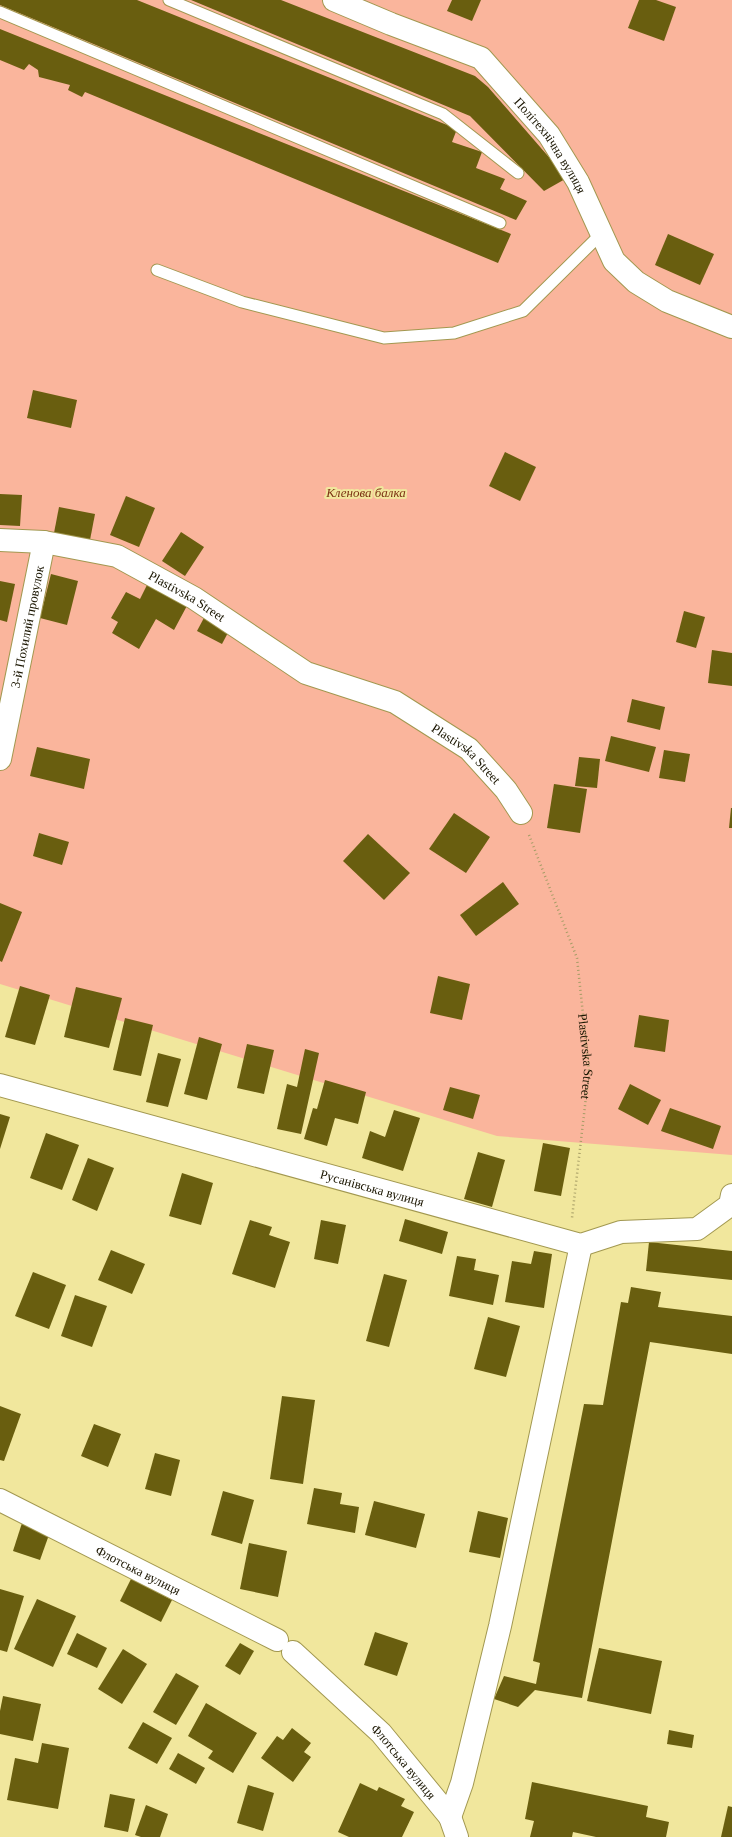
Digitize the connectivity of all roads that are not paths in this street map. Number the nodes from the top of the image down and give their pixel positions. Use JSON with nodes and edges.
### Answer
{"nodes":[{"id":1,"x":169,"y":0,"type":"edge"},
{"id":2,"x":334,"y":0,"type":"edge"},
{"id":3,"x":0,"y":12,"type":"edge"},
{"id":4,"x":518,"y":173,"type":"dead end"},
{"id":5,"x":500,"y":223,"type":"dead end"},
{"id":6,"x":602,"y":233,"type":"junction"},
{"id":7,"x":157,"y":270,"type":"dead end"},
{"id":8,"x":732,"y":327,"type":"edge"},
{"id":9,"x":0,"y":540,"type":"edge"},
{"id":10,"x":44,"y":542,"type":"junction"},
{"id":11,"x":0,"y":758,"type":"edge"},
{"id":12,"x":521,"y":812,"type":"road end"},
{"id":13,"x":0,"y":1085,"type":"edge"},
{"id":14,"x":731,"y":1201,"type":"edge"},
{"id":15,"x":576,"y":1243,"type":"junction"},
{"id":16,"x":0,"y":1500,"type":"edge"},
{"id":17,"x":453,"y":1827,"type":"edge"}],
"edges":[{"from":1,"to":4,"type":"lane"},
{"from":2,"to":6,"type":"street","name":"Політехнічна вулиця"},
{"from":3,"to":5,"type":"lane"},
{"from":6,"to":7,"type":"lane"},
{"from":6,"to":8,"type":"street","name":"Політехнічна вулиця"},
{"from":9,"to":10,"type":"street","name":"Plastivska Street"},
{"from":10,"to":11,"type":"street","name":"3-й Похилий провулок"},
{"from":10,"to":12,"type":"street","name":"Plastivska Street"},
{"from":13,"to":15,"type":"street","name":"Русанівська вулиця"},
{"from":14,"to":15,"type":"street"},
{"from":15,"to":17,"type":"street","name":"Флотська вулиця"},
{"from":16,"to":17,"type":"street","name":"Флотська вулиця"}]}
